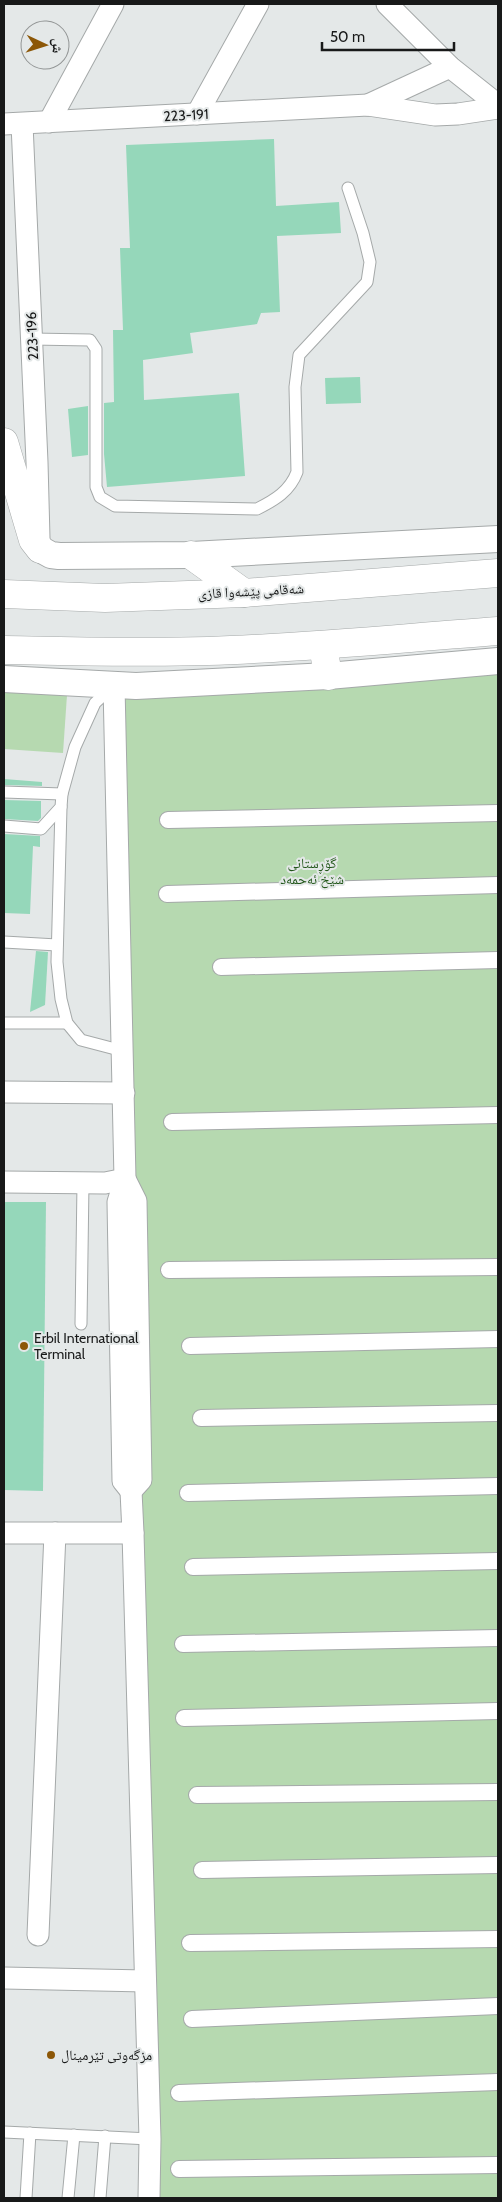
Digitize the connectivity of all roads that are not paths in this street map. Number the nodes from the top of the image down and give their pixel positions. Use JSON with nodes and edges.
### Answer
{"nodes":[{"id":1,"x":113,"y":4,"type":"edge"},
{"id":2,"x":258,"y":4,"type":"edge"},
{"id":3,"x":387,"y":4,"type":"edge"},
{"id":4,"x":450,"y":67,"type":"junction"},
{"id":5,"x":368,"y":105,"type":"junction"},
{"id":6,"x":498,"y":107,"type":"edge"},
{"id":7,"x":197,"y":114,"type":"junction"},
{"id":8,"x":49,"y":122,"type":"junction"},
{"id":9,"x":13,"y":124,"type":"edge"},
{"id":10,"x":348,"y":188,"type":"dead end"},
{"id":11,"x":32,"y":339,"type":"junction"},
{"id":12,"x":4,"y":442,"type":"edge"},
{"id":13,"x":498,"y":539,"type":"edge"},
{"id":14,"x":40,"y":549,"type":"junction"},
{"id":15,"x":192,"y":555,"type":"junction"},
{"id":16,"x":498,"y":574,"type":"edge"},
{"id":17,"x":244,"y":593,"type":"junction"},
{"id":18,"x":4,"y":594,"type":"edge"},
{"id":19,"x":498,"y":619,"type":"edge"},
{"id":20,"x":498,"y":631,"type":"edge"},
{"id":21,"x":434,"y":636,"type":"junction"},
{"id":22,"x":322,"y":645,"type":"junction"},
{"id":23,"x":4,"y":650,"type":"edge"},
{"id":24,"x":498,"y":661,"type":"edge"},
{"id":25,"x":328,"y":676,"type":"junction"},
{"id":26,"x":4,"y":679,"type":"edge"},
{"id":27,"x":114,"y":686,"type":"junction"},
{"id":28,"x":4,"y":792,"type":"edge"},
{"id":29,"x":62,"y":794,"type":"junction"},
{"id":30,"x":61,"y":807,"type":"junction"},
{"id":31,"x":498,"y":813,"type":"edge"},
{"id":32,"x":168,"y":820,"type":"dead end"},
{"id":33,"x":4,"y":826,"type":"edge"},
{"id":34,"x":498,"y":885,"type":"edge"},
{"id":35,"x":167,"y":894,"type":"dead end"},
{"id":36,"x":4,"y":942,"type":"edge"},
{"id":37,"x":57,"y":944,"type":"junction"},
{"id":38,"x":498,"y":960,"type":"edge"},
{"id":39,"x":221,"y":967,"type":"dead end"},
{"id":40,"x":4,"y":1023,"type":"edge"},
{"id":41,"x":67,"y":1023,"type":"junction"},
{"id":42,"x":123,"y":1051,"type":"junction"},
{"id":43,"x":4,"y":1092,"type":"edge"},
{"id":44,"x":124,"y":1092,"type":"junction"},
{"id":45,"x":498,"y":1114,"type":"edge"},
{"id":46,"x":172,"y":1122,"type":"dead end"},
{"id":47,"x":124,"y":1179,"type":"junction"},
{"id":48,"x":4,"y":1182,"type":"edge"},
{"id":49,"x":83,"y":1183,"type":"junction"},
{"id":50,"x":498,"y":1267,"type":"edge"},
{"id":51,"x":169,"y":1270,"type":"dead end"},
{"id":52,"x":81,"y":1324,"type":"dead end"},
{"id":53,"x":498,"y":1339,"type":"edge"},
{"id":54,"x":190,"y":1346,"type":"dead end"},
{"id":55,"x":498,"y":1413,"type":"edge"},
{"id":56,"x":201,"y":1418,"type":"dead end"},
{"id":57,"x":498,"y":1486,"type":"edge"},
{"id":58,"x":188,"y":1493,"type":"dead end"},
{"id":59,"x":4,"y":1533,"type":"edge"},
{"id":60,"x":55,"y":1533,"type":"junction"},
{"id":61,"x":133,"y":1533,"type":"junction"},
{"id":62,"x":498,"y":1561,"type":"edge"},
{"id":63,"x":193,"y":1567,"type":"dead end"},
{"id":64,"x":498,"y":1638,"type":"edge"},
{"id":65,"x":182,"y":1644,"type":"dead end"},
{"id":66,"x":498,"y":1711,"type":"edge"},
{"id":67,"x":184,"y":1718,"type":"dead end"},
{"id":68,"x":498,"y":1792,"type":"edge"},
{"id":69,"x":197,"y":1795,"type":"dead end"},
{"id":70,"x":498,"y":1865,"type":"edge"},
{"id":71,"x":202,"y":1870,"type":"dead end"},
{"id":72,"x":38,"y":1935,"type":"dead end"},
{"id":73,"x":498,"y":1939,"type":"edge"},
{"id":74,"x":190,"y":1943,"type":"dead end"},
{"id":75,"x":4,"y":1978,"type":"edge"},
{"id":76,"x":145,"y":1981,"type":"junction"},
{"id":77,"x":498,"y":2006,"type":"edge"},
{"id":78,"x":192,"y":2019,"type":"dead end"},
{"id":79,"x":498,"y":2082,"type":"edge"},
{"id":80,"x":180,"y":2093,"type":"dead end"},
{"id":81,"x":4,"y":2132,"type":"edge"},
{"id":82,"x":30,"y":2133,"type":"junction"},
{"id":83,"x":74,"y":2135,"type":"junction"},
{"id":84,"x":105,"y":2136,"type":"junction"},
{"id":85,"x":150,"y":2139,"type":"junction"},
{"id":86,"x":498,"y":2165,"type":"edge"},
{"id":87,"x":179,"y":2169,"type":"dead end"},
{"id":88,"x":26,"y":2198,"type":"edge"},
{"id":89,"x":68,"y":2198,"type":"edge"},
{"id":90,"x":100,"y":2198,"type":"edge"},
{"id":91,"x":149,"y":2198,"type":"edge"}],
"edges":[{"from":1,"to":8,"type":"street"},
{"from":2,"to":7,"type":"street"},
{"from":3,"to":4,"type":"street"},
{"from":4,"to":5,"type":"street"},
{"from":4,"to":6,"type":"street"},
{"from":5,"to":6,"type":"street"},
{"from":5,"to":7,"type":"street","name":"223-191"},
{"from":7,"to":8,"type":"street","name":"223-191"},
{"from":8,"to":9,"type":"street","name":"223-191"},
{"from":9,"to":11,"type":"street","name":"223-196"},
{"from":10,"to":11,"type":"lane"},
{"from":11,"to":14,"type":"street","name":"223-196"},
{"from":12,"to":14,"type":"main road"},
{"from":13,"to":15,"type":"street"},
{"from":14,"to":15,"type":"street"},
{"from":15,"to":17,"type":"main road"},
{"from":16,"to":17,"type":"main road","name":"شەقامی پێشەوا قازی"},
{"from":17,"to":18,"type":"main road","name":"شەقامی پێشەوا قازی"},
{"from":19,"to":21,"type":"main road"},
{"from":20,"to":21,"type":"main road"},
{"from":21,"to":22,"type":"main road"},
{"from":22,"to":23,"type":"main road"},
{"from":22,"to":25,"type":"main road"},
{"from":24,"to":25,"type":"street"},
{"from":25,"to":27,"type":"street"},
{"from":26,"to":27,"type":"street"},
{"from":27,"to":29,"type":"lane"},
{"from":27,"to":42,"type":"street"},
{"from":28,"to":29,"type":"lane"},
{"from":29,"to":30,"type":"lane"},
{"from":30,"to":33,"type":"lane"},
{"from":30,"to":37,"type":"lane"},
{"from":31,"to":32,"type":"street"},
{"from":34,"to":35,"type":"street"},
{"from":36,"to":37,"type":"lane"},
{"from":37,"to":41,"type":"lane"},
{"from":38,"to":39,"type":"street"},
{"from":40,"to":41,"type":"lane"},
{"from":41,"to":42,"type":"lane"},
{"from":42,"to":44,"type":"street"},
{"from":43,"to":44,"type":"street"},
{"from":44,"to":47,"type":"street"},
{"from":45,"to":46,"type":"street"},
{"from":47,"to":49,"type":"street"},
{"from":47,"to":61,"type":"street"},
{"from":48,"to":49,"type":"street"},
{"from":49,"to":52,"type":"lane"},
{"from":50,"to":51,"type":"street"},
{"from":53,"to":54,"type":"street"},
{"from":55,"to":56,"type":"street"},
{"from":57,"to":58,"type":"street"},
{"from":59,"to":60,"type":"street"},
{"from":60,"to":61,"type":"street"},
{"from":60,"to":72,"type":"street"},
{"from":61,"to":76,"type":"street"},
{"from":62,"to":63,"type":"street"},
{"from":64,"to":65,"type":"street"},
{"from":66,"to":67,"type":"street"},
{"from":68,"to":69,"type":"street"},
{"from":70,"to":71,"type":"street"},
{"from":73,"to":74,"type":"street"},
{"from":75,"to":76,"type":"street"},
{"from":76,"to":85,"type":"street"},
{"from":77,"to":78,"type":"street"},
{"from":79,"to":80,"type":"street"},
{"from":81,"to":82,"type":"lane"},
{"from":82,"to":83,"type":"lane"},
{"from":82,"to":88,"type":"lane"},
{"from":83,"to":84,"type":"lane"},
{"from":83,"to":89,"type":"lane"},
{"from":84,"to":85,"type":"lane"},
{"from":84,"to":90,"type":"lane"},
{"from":85,"to":91,"type":"street"},
{"from":86,"to":87,"type":"street"}]}
